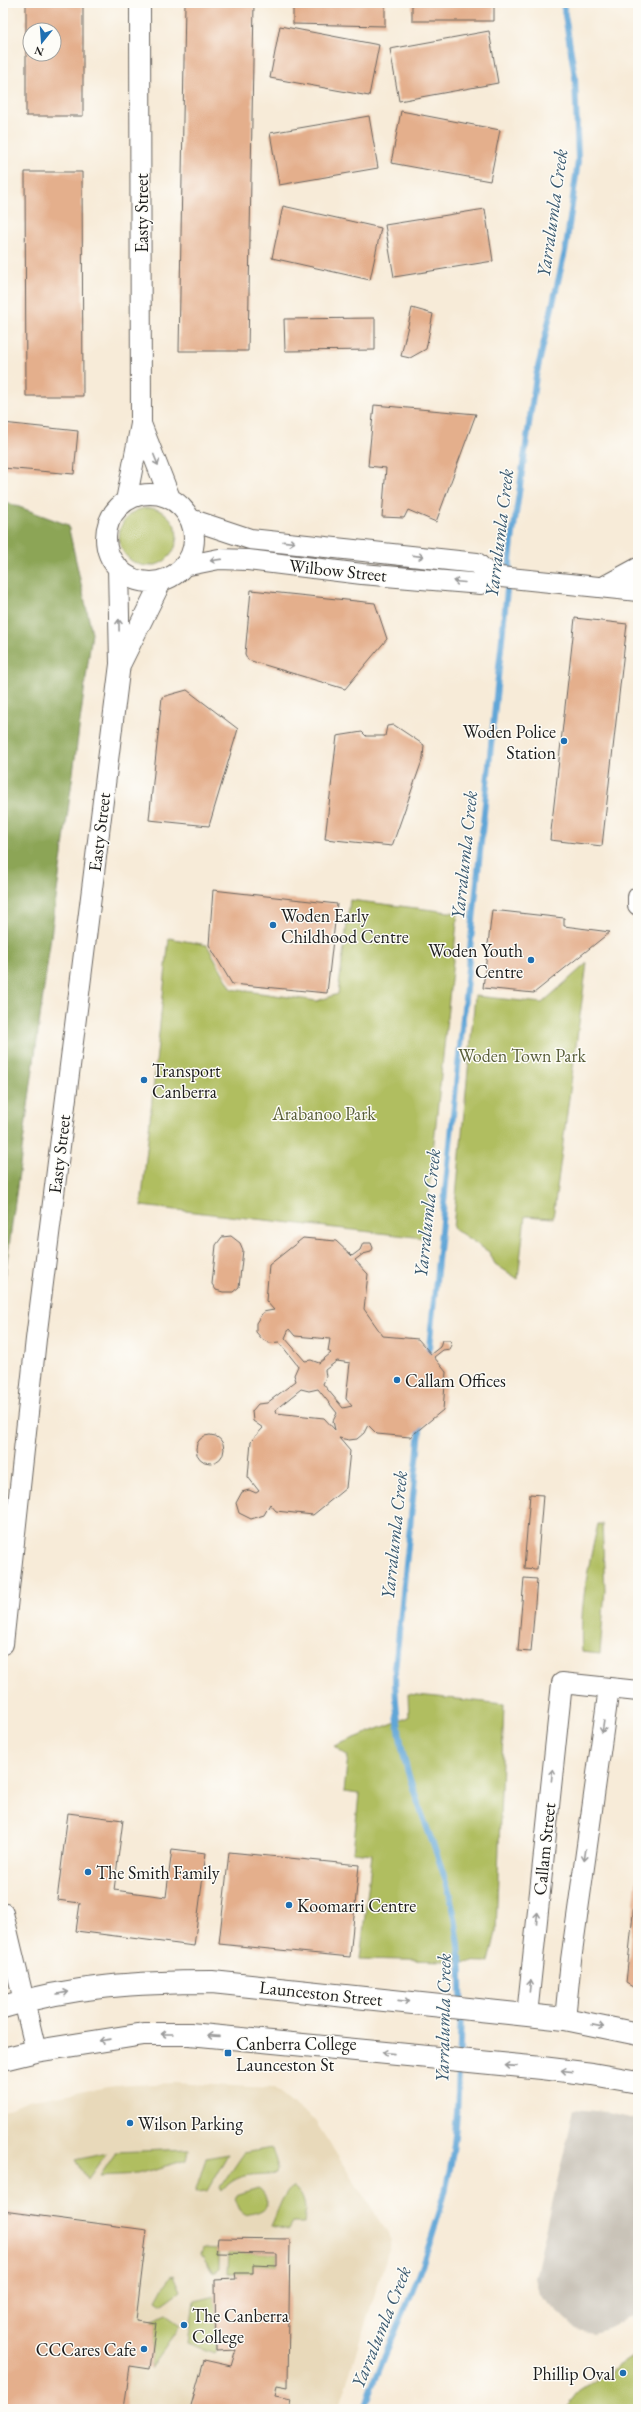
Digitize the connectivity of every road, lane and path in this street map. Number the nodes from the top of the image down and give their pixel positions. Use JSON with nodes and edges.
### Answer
{"nodes":[{"id":1,"x":140,"y":3,"type":"edge"},
{"id":2,"x":141,"y":424,"type":"junction"},
{"id":3,"x":170,"y":498,"type":"junction"},
{"id":4,"x":126,"y":501,"type":"junction"},
{"id":5,"x":190,"y":518,"type":"junction"},
{"id":6,"x":184,"y":566,"type":"junction"},
{"id":7,"x":118,"y":568,"type":"junction"},
{"id":8,"x":638,"y":568,"type":"edge"},
{"id":9,"x":491,"y":576,"type":"junction"},
{"id":10,"x":162,"y":580,"type":"junction"},
{"id":11,"x":603,"y":587,"type":"junction"},
{"id":12,"x":638,"y":591,"type":"edge"},
{"id":13,"x":120,"y":664,"type":"junction"},
{"id":14,"x":3,"y":1644,"type":"edge"},
{"id":15,"x":609,"y":1688,"type":"junction"},
{"id":16,"x":638,"y":1691,"type":"edge"},
{"id":17,"x":3,"y":1913,"type":"edge"},
{"id":18,"x":24,"y":2000,"type":"junction"},
{"id":19,"x":3,"y":2007,"type":"edge"},
{"id":20,"x":527,"y":2015,"type":"junction"},
{"id":21,"x":565,"y":2019,"type":"junction"},
{"id":22,"x":638,"y":2034,"type":"edge"},
{"id":23,"x":36,"y":2051,"type":"junction"},
{"id":24,"x":3,"y":2059,"type":"edge"},
{"id":25,"x":638,"y":2082,"type":"edge"}],
"edges":[{"from":1,"to":2,"type":"street","name":"Easty Street"},
{"from":2,"to":3,"type":"street","name":"Easty Street","one_way":true},
{"from":2,"to":4,"type":"street","name":"Easty Street"},
{"from":3,"to":4,"type":"street"},
{"from":3,"to":5,"type":"street"},
{"from":4,"to":7,"type":"street"},
{"from":5,"to":6,"type":"street"},
{"from":5,"to":9,"type":"street","name":"Wilbow Street","one_way":true},
{"from":9,"to":6,"type":"street","name":"Wilbow Street","one_way":true},
{"from":6,"to":10,"type":"street"},
{"from":7,"to":10,"type":"street"},
{"from":13,"to":7,"type":"street","name":"Easty Street","one_way":true},
{"from":8,"to":11,"type":"street"},
{"from":9,"to":11,"type":"street","name":"Wilbow Street"},
{"from":10,"to":13,"type":"street","name":"Easty Street"},
{"from":11,"to":12,"type":"street","name":"Wilbow Street"},
{"from":13,"to":14,"type":"street","name":"Easty Street"},
{"from":15,"to":16,"type":"street"},
{"from":20,"to":15,"type":"street","name":"Callam Street","one_way":true},
{"from":15,"to":21,"type":"street","one_way":true},
{"from":17,"to":18,"type":"street"},
{"from":18,"to":19,"type":"main road","name":"Launceston Street"},
{"from":18,"to":20,"type":"main road","name":"Launceston Street","one_way":true},
{"from":18,"to":23,"type":"street"},
{"from":20,"to":21,"type":"main road","name":"Launceston Street"},
{"from":21,"to":22,"type":"main road","name":"Launceston Street","one_way":true},
{"from":23,"to":24,"type":"main road"},
{"from":25,"to":23,"type":"main road","one_way":true}]}
